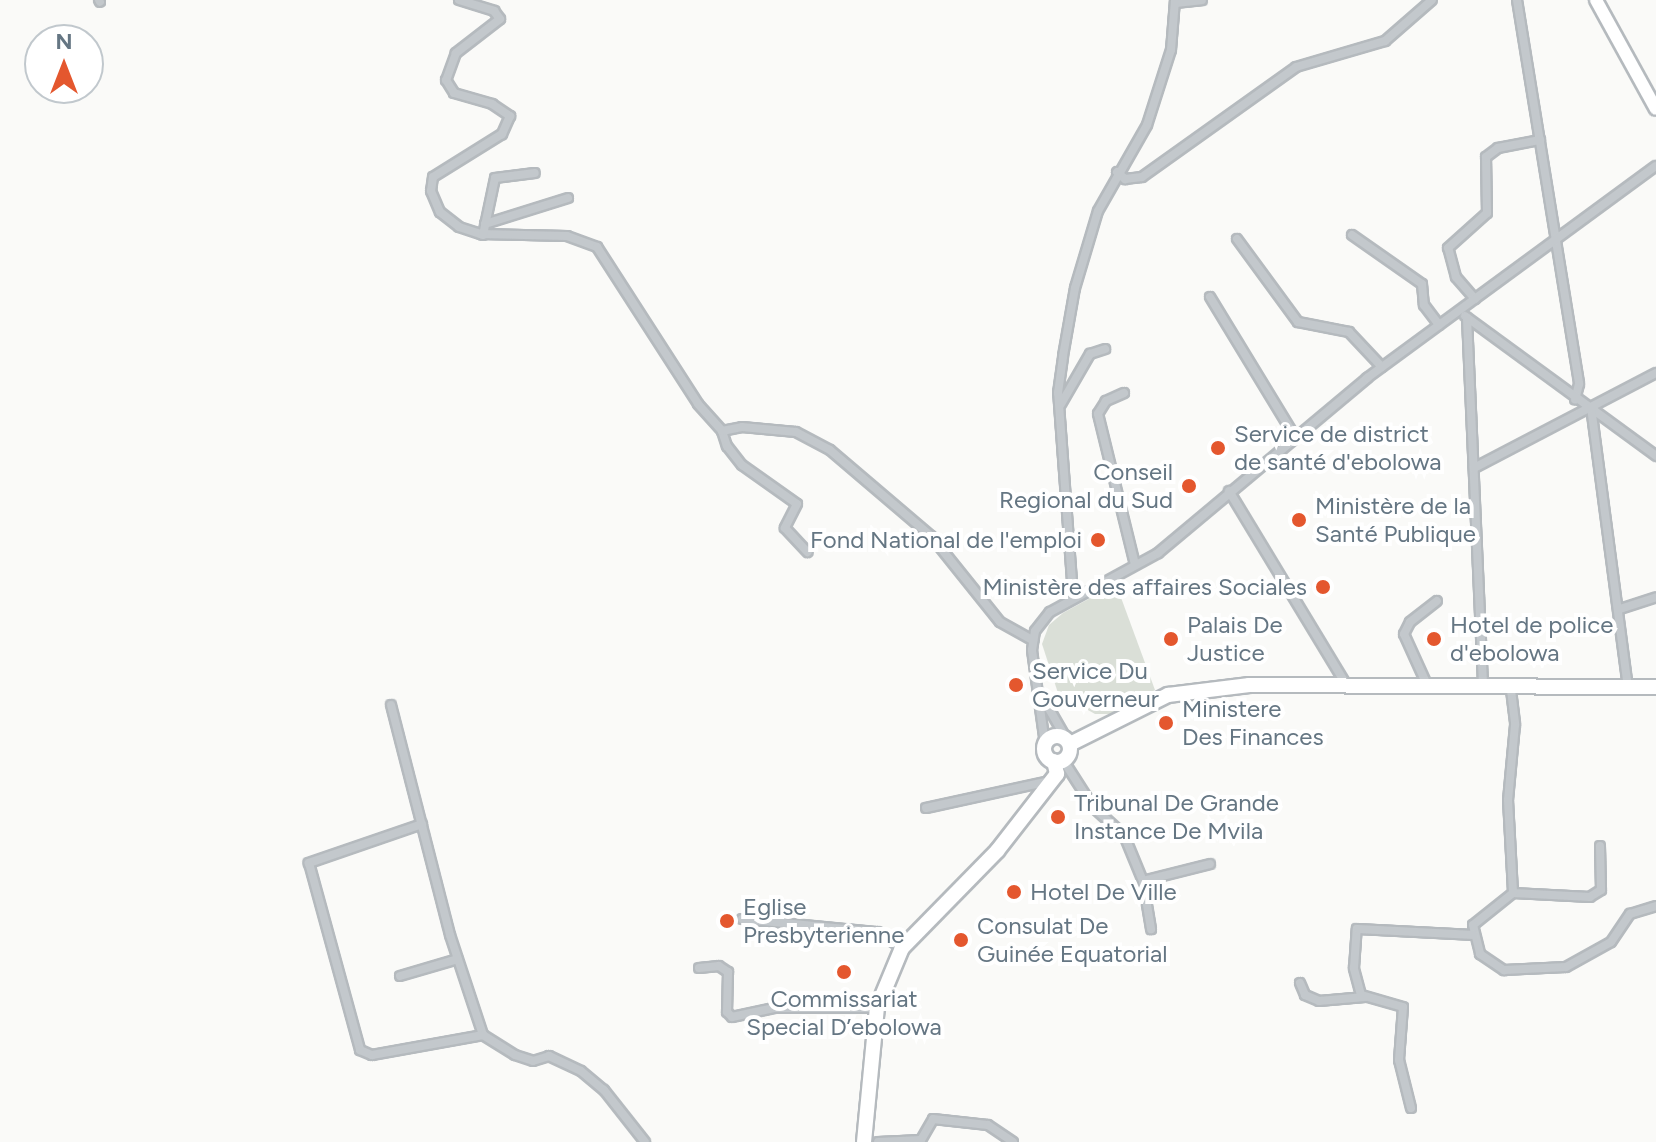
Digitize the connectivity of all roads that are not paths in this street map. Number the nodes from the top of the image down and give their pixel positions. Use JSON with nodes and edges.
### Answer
{"nodes":[{"id":1,"x":459,"y":0,"type":"edge"},
{"id":2,"x":1202,"y":0,"type":"edge"},
{"id":3,"x":1432,"y":0,"type":"edge"},
{"id":4,"x":1517,"y":0,"type":"edge"},
{"id":5,"x":1596,"y":0,"type":"edge"},
{"id":6,"x":1175,"y":1,"type":"edge"},
{"id":7,"x":1656,"y":109,"type":"edge"},
{"id":8,"x":1540,"y":140,"type":"junction"},
{"id":9,"x":1656,"y":166,"type":"edge"},
{"id":10,"x":1117,"y":172,"type":"junction"},
{"id":11,"x":535,"y":173,"type":"dead end"},
{"id":12,"x":568,"y":198,"type":"dead end"},
{"id":13,"x":485,"y":224,"type":"junction"},
{"id":14,"x":483,"y":235,"type":"junction"},
{"id":15,"x":1352,"y":235,"type":"dead end"},
{"id":16,"x":1237,"y":239,"type":"dead end"},
{"id":17,"x":1557,"y":241,"type":"junction"},
{"id":18,"x":1210,"y":297,"type":"dead end"},
{"id":19,"x":1475,"y":299,"type":"junction"},
{"id":20,"x":1459,"y":311,"type":"junction"},
{"id":21,"x":1467,"y":318,"type":"junction"},
{"id":22,"x":1439,"y":325,"type":"junction"},
{"id":23,"x":1105,"y":349,"type":"dead end"},
{"id":24,"x":1382,"y":367,"type":"junction"},
{"id":25,"x":1656,"y":373,"type":"edge"},
{"id":26,"x":1124,"y":393,"type":"dead end"},
{"id":27,"x":1575,"y":400,"type":"junction"},
{"id":28,"x":1591,"y":407,"type":"junction"},
{"id":29,"x":1059,"y":417,"type":"junction"},
{"id":30,"x":722,"y":431,"type":"junction"},
{"id":31,"x":1295,"y":437,"type":"junction"},
{"id":32,"x":1656,"y":456,"type":"edge"},
{"id":33,"x":1474,"y":468,"type":"junction"},
{"id":34,"x":1229,"y":491,"type":"junction"},
{"id":35,"x":807,"y":552,"type":"dead end"},
{"id":36,"x":1135,"y":565,"type":"junction"},
{"id":37,"x":1073,"y":595,"type":"junction"},
{"id":38,"x":1656,"y":597,"type":"edge"},
{"id":39,"x":1437,"y":601,"type":"dead end"},
{"id":40,"x":1620,"y":609,"type":"junction"},
{"id":41,"x":1033,"y":640,"type":"junction"},
{"id":42,"x":1346,"y":684,"type":"junction"},
{"id":43,"x":1656,"y":687,"type":"edge"},
{"id":44,"x":1428,"y":688,"type":"junction"},
{"id":45,"x":1628,"y":689,"type":"junction"},
{"id":46,"x":1483,"y":690,"type":"junction"},
{"id":47,"x":1511,"y":690,"type":"junction"},
{"id":48,"x":1039,"y":692,"type":"junction"},
{"id":49,"x":391,"y":705,"type":"dead end"},
{"id":50,"x":1068,"y":742,"type":"junction"},
{"id":51,"x":1045,"y":744,"type":"junction"},
{"id":52,"x":1059,"y":761,"type":"junction"},
{"id":53,"x":1051,"y":781,"type":"junction"},
{"id":54,"x":926,"y":808,"type":"dead end"},
{"id":55,"x":422,"y":824,"type":"junction"},
{"id":56,"x":1600,"y":846,"type":"dead end"},
{"id":57,"x":1210,"y":864,"type":"dead end"},
{"id":58,"x":1143,"y":881,"type":"junction"},
{"id":59,"x":1513,"y":893,"type":"junction"},
{"id":60,"x":1656,"y":906,"type":"edge"},
{"id":61,"x":742,"y":919,"type":"dead end"},
{"id":62,"x":1151,"y":929,"type":"dead end"},
{"id":63,"x":1475,"y":935,"type":"junction"},
{"id":64,"x":902,"y":948,"type":"junction"},
{"id":65,"x":458,"y":959,"type":"junction"},
{"id":66,"x":699,"y":968,"type":"dead end"},
{"id":67,"x":400,"y":976,"type":"dead end"},
{"id":68,"x":1300,"y":983,"type":"dead end"},
{"id":69,"x":1365,"y":997,"type":"junction"},
{"id":70,"x":877,"y":1008,"type":"junction"},
{"id":71,"x":483,"y":1035,"type":"junction"},
{"id":72,"x":1411,"y":1108,"type":"dead end"},
{"id":73,"x":645,"y":1142,"type":"edge"},
{"id":74,"x":864,"y":1142,"type":"edge"},
{"id":75,"x":878,"y":1142,"type":"edge"},
{"id":76,"x":1013,"y":1142,"type":"edge"}],
"edges":[{"from":1,"to":14,"type":"street"},
{"from":2,"to":6,"type":"street"},
{"from":3,"to":10,"type":"street"},
{"from":4,"to":8,"type":"street"},
{"from":5,"to":7,"type":"main road"},
{"from":6,"to":10,"type":"street"},
{"from":8,"to":17,"type":"street"},
{"from":8,"to":19,"type":"street"},
{"from":9,"to":17,"type":"street"},
{"from":10,"to":29,"type":"street"},
{"from":11,"to":13,"type":"street"},
{"from":12,"to":13,"type":"street"},
{"from":13,"to":14,"type":"street"},
{"from":14,"to":30,"type":"street"},
{"from":15,"to":22,"type":"street"},
{"from":16,"to":24,"type":"street"},
{"from":17,"to":19,"type":"street"},
{"from":17,"to":27,"type":"street"},
{"from":18,"to":31,"type":"street"},
{"from":19,"to":20,"type":"street"},
{"from":20,"to":21,"type":"street"},
{"from":20,"to":22,"type":"street"},
{"from":21,"to":27,"type":"street"},
{"from":21,"to":33,"type":"street"},
{"from":22,"to":24,"type":"street"},
{"from":23,"to":29,"type":"street"},
{"from":24,"to":31,"type":"street"},
{"from":25,"to":28,"type":"street"},
{"from":26,"to":36,"type":"street"},
{"from":27,"to":28,"type":"street"},
{"from":28,"to":32,"type":"street"},
{"from":28,"to":33,"type":"street"},
{"from":28,"to":40,"type":"street"},
{"from":29,"to":37,"type":"street"},
{"from":30,"to":35,"type":"street"},
{"from":30,"to":41,"type":"street"},
{"from":31,"to":34,"type":"street"},
{"from":33,"to":46,"type":"street"},
{"from":34,"to":36,"type":"street"},
{"from":34,"to":42,"type":"street"},
{"from":36,"to":37,"type":"street"},
{"from":37,"to":41,"type":"street"},
{"from":38,"to":40,"type":"street"},
{"from":39,"to":44,"type":"street"},
{"from":40,"to":45,"type":"street"},
{"from":41,"to":48,"type":"street"},
{"from":42,"to":44,"type":"highway"},
{"from":42,"to":50,"type":"highway"},
{"from":43,"to":45,"type":"highway"},
{"from":44,"to":46,"type":"highway"},
{"from":45,"to":47,"type":"highway"},
{"from":46,"to":47,"type":"highway"},
{"from":47,"to":59,"type":"street"},
{"from":48,"to":50,"type":"street"},
{"from":48,"to":51,"type":"street"},
{"from":49,"to":55,"type":"street"},
{"from":50,"to":51,"type":"highway"},
{"from":50,"to":52,"type":"highway"},
{"from":51,"to":52,"type":"highway"},
{"from":52,"to":53,"type":"highway"},
{"from":52,"to":58,"type":"street"},
{"from":53,"to":54,"type":"street"},
{"from":53,"to":64,"type":"highway"},
{"from":55,"to":65,"type":"street"},
{"from":55,"to":71,"type":"street"},
{"from":56,"to":59,"type":"street"},
{"from":57,"to":58,"type":"street"},
{"from":58,"to":62,"type":"street"},
{"from":59,"to":63,"type":"street"},
{"from":60,"to":63,"type":"street"},
{"from":61,"to":64,"type":"street"},
{"from":63,"to":69,"type":"street"},
{"from":64,"to":70,"type":"highway"},
{"from":65,"to":67,"type":"street"},
{"from":65,"to":71,"type":"street"},
{"from":66,"to":70,"type":"street"},
{"from":68,"to":69,"type":"street"},
{"from":69,"to":72,"type":"street"},
{"from":70,"to":74,"type":"highway"},
{"from":71,"to":73,"type":"street"},
{"from":75,"to":76,"type":"street"}]}
